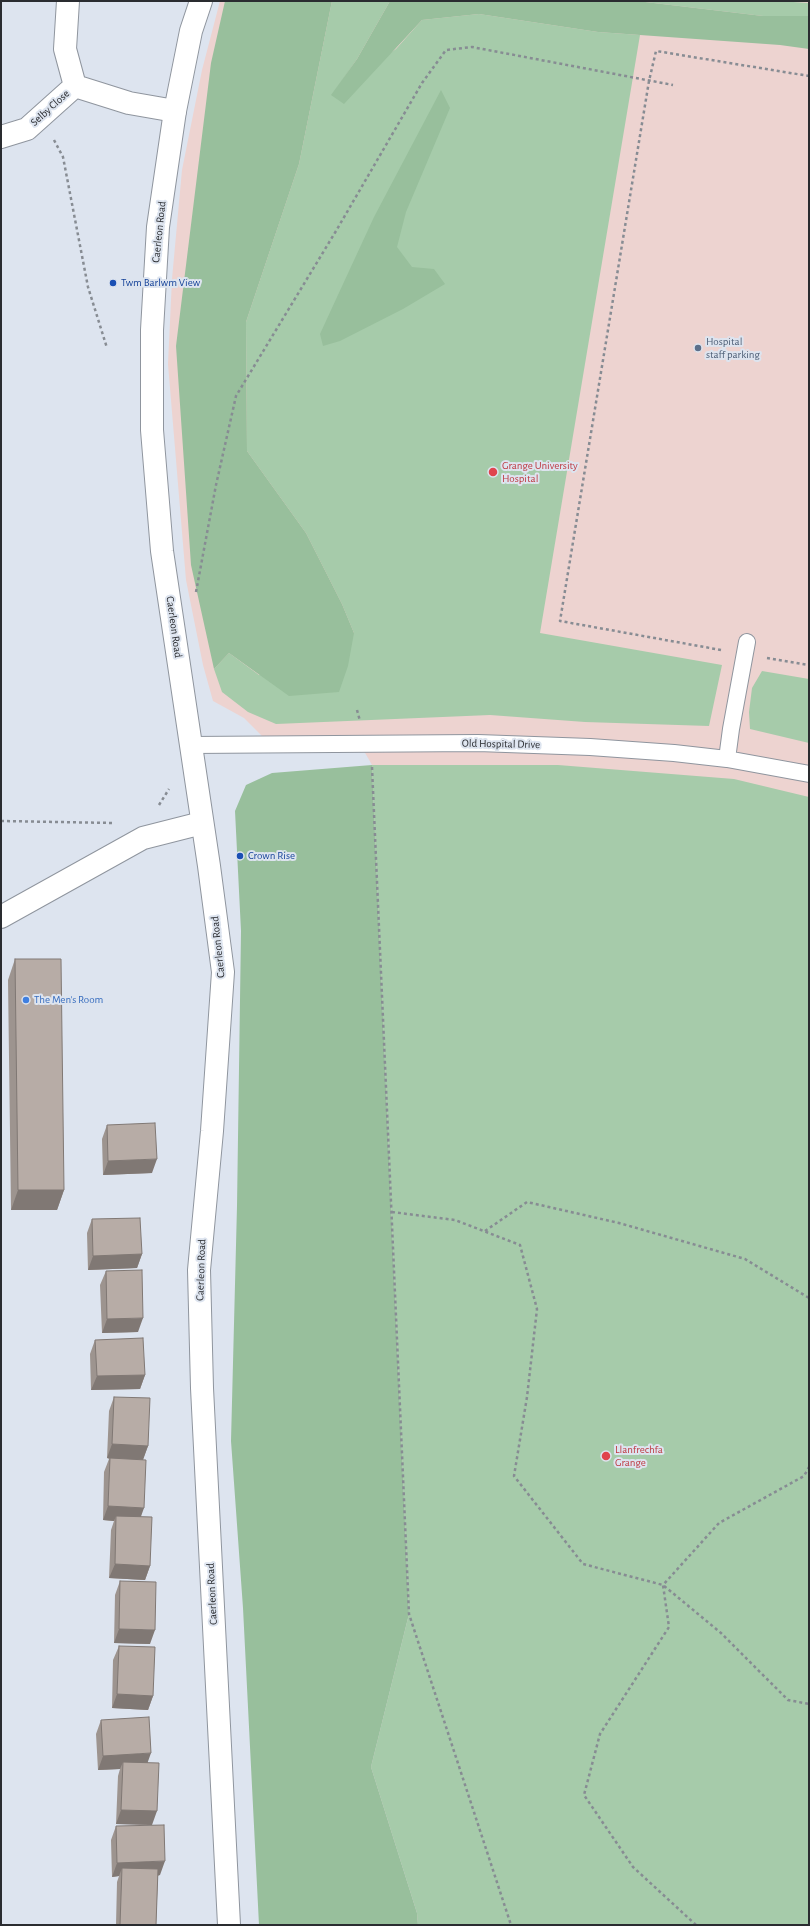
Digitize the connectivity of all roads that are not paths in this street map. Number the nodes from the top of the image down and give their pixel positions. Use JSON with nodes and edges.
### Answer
{"nodes":[{"id":1,"x":68,"y":1,"type":"edge"},
{"id":2,"x":201,"y":1,"type":"edge"},
{"id":3,"x":75,"y":86,"type":"junction"},
{"id":4,"x":175,"y":111,"type":"junction"},
{"id":5,"x":1,"y":137,"type":"edge"},
{"id":6,"x":746,"y":648,"type":"road end"},
{"id":7,"x":191,"y":745,"type":"junction"},
{"id":8,"x":727,"y":759,"type":"junction"},
{"id":9,"x":809,"y":774,"type":"edge"},
{"id":10,"x":202,"y":823,"type":"junction"},
{"id":11,"x":1,"y":917,"type":"edge"},
{"id":12,"x":229,"y":1925,"type":"edge"}],
"edges":[{"from":1,"to":3,"type":"main road"},
{"from":2,"to":4,"type":"main road","name":"Caerleon Road"},
{"from":3,"to":4,"type":"main road"},
{"from":3,"to":5,"type":"main road","name":"Selby Close"},
{"from":4,"to":7,"type":"main road","name":"Caerleon Road"},
{"from":6,"to":8,"type":"lane"},
{"from":7,"to":8,"type":"lane","name":"Old Hospital Drive"},
{"from":7,"to":10,"type":"main road","name":"Caerleon Road"},
{"from":8,"to":9,"type":"lane","name":"Old Hospital Drive"},
{"from":10,"to":11,"type":"main road"},
{"from":10,"to":12,"type":"main road","name":"Caerleon Road"}]}
